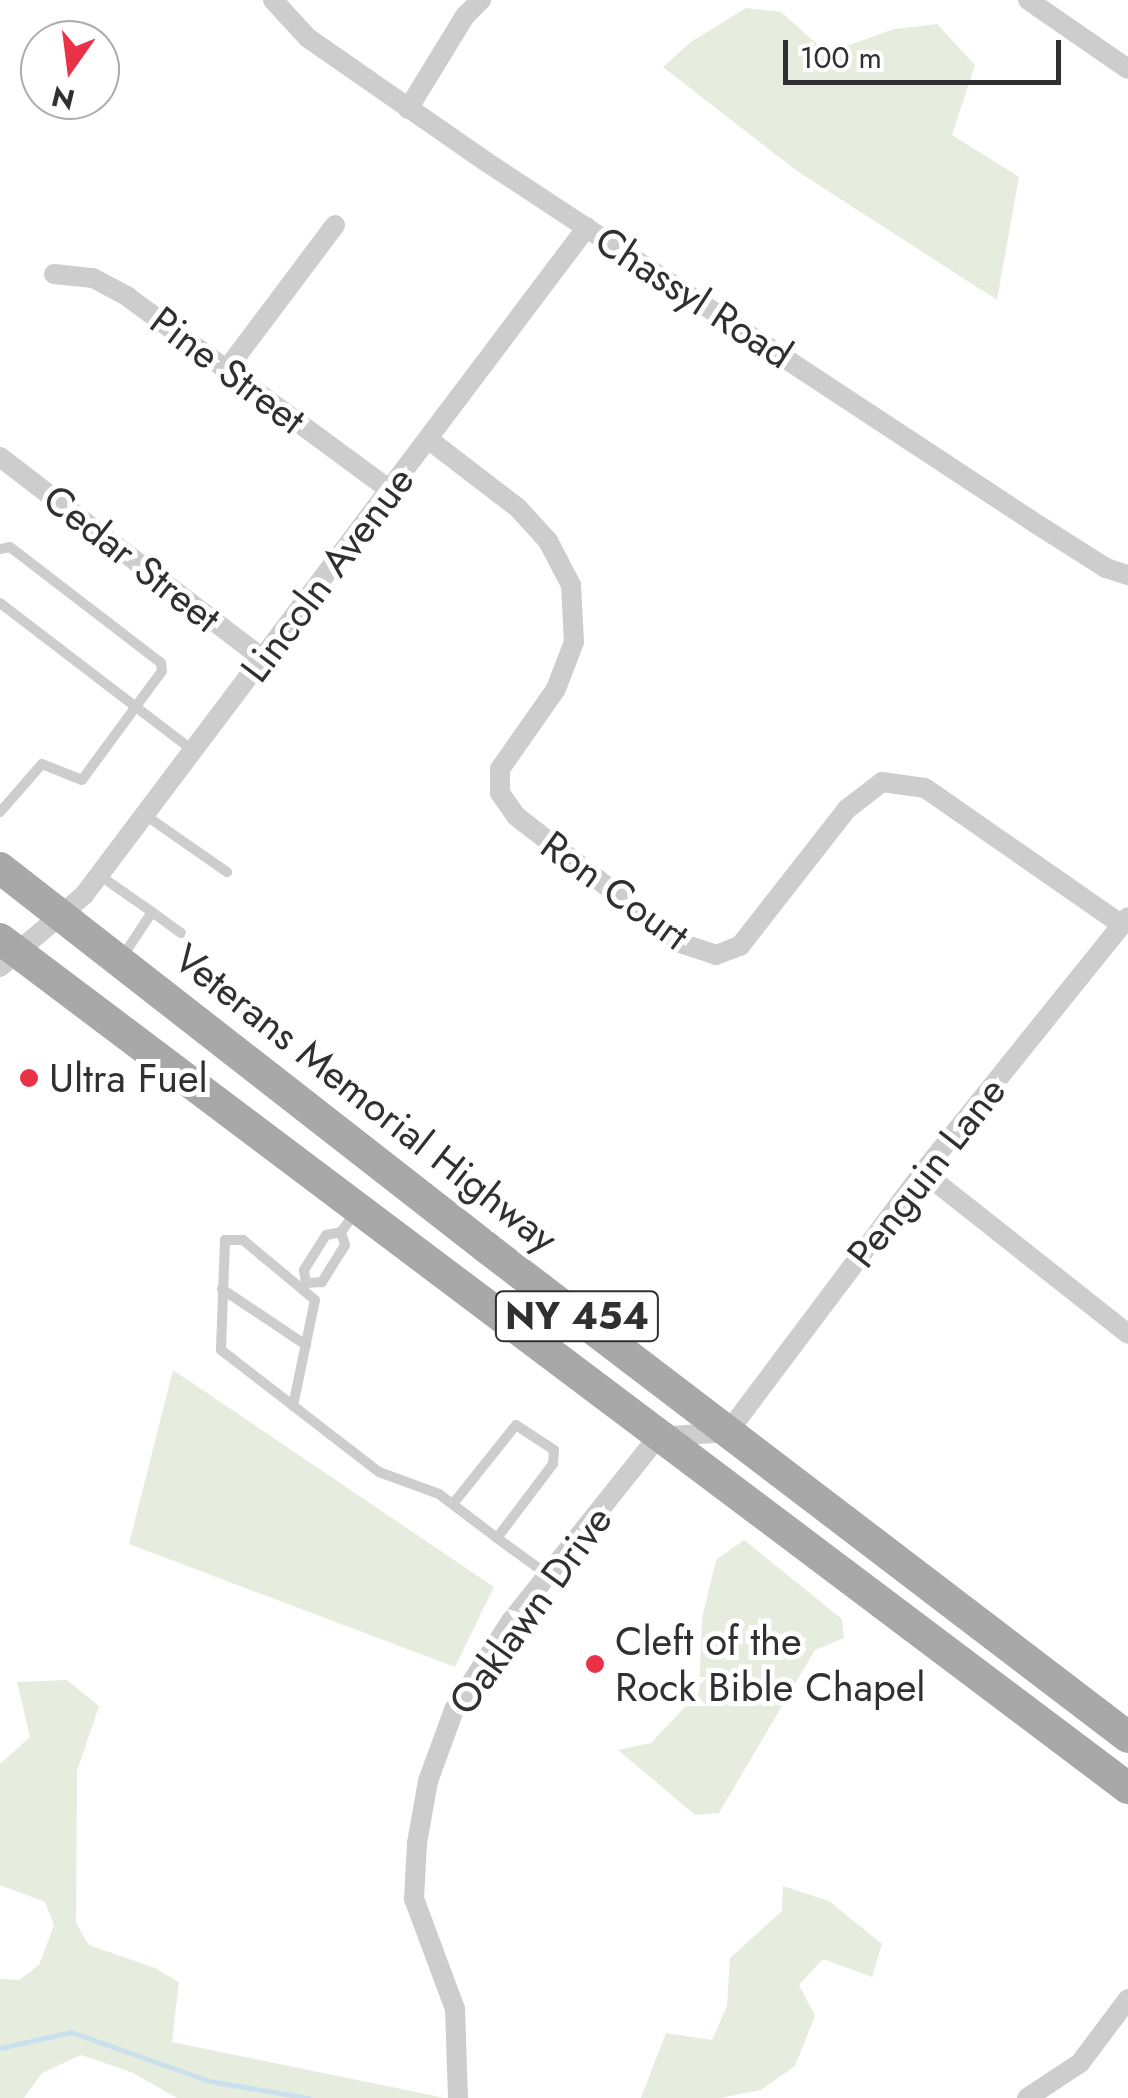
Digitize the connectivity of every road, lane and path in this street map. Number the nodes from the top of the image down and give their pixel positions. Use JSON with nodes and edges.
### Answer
{"nodes":[{"id":1,"x":274,"y":0,"type":"edge"},
{"id":2,"x":480,"y":0,"type":"edge"},
{"id":3,"x":1028,"y":0,"type":"edge"},
{"id":4,"x":1128,"y":70,"type":"edge"},
{"id":5,"x":408,"y":109,"type":"junction"},
{"id":6,"x":335,"y":225,"type":"dead end"},
{"id":7,"x":587,"y":228,"type":"junction"},
{"id":8,"x":54,"y":274,"type":"dead end"},
{"id":9,"x":228,"y":369,"type":"junction"},
{"id":10,"x":428,"y":439,"type":"junction"},
{"id":11,"x":0,"y":458,"type":"edge"},
{"id":12,"x":390,"y":492,"type":"junction"},
{"id":13,"x":0,"y":548,"type":"edge"},
{"id":14,"x":1128,"y":575,"type":"edge"},
{"id":15,"x":0,"y":603,"type":"edge"},
{"id":16,"x":262,"y":659,"type":"junction"},
{"id":17,"x":138,"y":706,"type":"junction"},
{"id":18,"x":192,"y":750,"type":"junction"},
{"id":19,"x":0,"y":812,"type":"edge"},
{"id":20,"x":144,"y":814,"type":"junction"},
{"id":21,"x":0,"y":868,"type":"edge"},
{"id":22,"x":227,"y":872,"type":"dead end"},
{"id":23,"x":99,"y":875,"type":"junction"},
{"id":24,"x":152,"y":912,"type":"junction"},
{"id":25,"x":62,"y":915,"type":"junction"},
{"id":26,"x":1125,"y":921,"type":"edge"},
{"id":27,"x":181,"y":933,"type":"dead end"},
{"id":28,"x":6,"y":953,"type":"edge"},
{"id":29,"x":120,"y":961,"type":"junction"},
{"id":30,"x":923,"y":1172,"type":"junction"},
{"id":31,"x":350,"y":1220,"type":"junction"},
{"id":32,"x":304,"y":1286,"type":"junction"},
{"id":33,"x":222,"y":1290,"type":"junction"},
{"id":34,"x":1128,"y":1334,"type":"edge"},
{"id":35,"x":306,"y":1345,"type":"junction"},
{"id":36,"x":293,"y":1406,"type":"junction"},
{"id":37,"x":728,"y":1432,"type":"junction"},
{"id":38,"x":658,"y":1437,"type":"junction"},
{"id":39,"x":452,"y":1504,"type":"junction"},
{"id":40,"x":497,"y":1538,"type":"junction"},
{"id":41,"x":548,"y":1576,"type":"junction"},
{"id":42,"x":1128,"y":1737,"type":"edge"},
{"id":43,"x":1128,"y":1788,"type":"edge"},
{"id":44,"x":1128,"y":1999,"type":"edge"},
{"id":45,"x":458,"y":2098,"type":"edge"},
{"id":46,"x":1027,"y":2098,"type":"edge"}],
"edges":[{"from":1,"to":5,"type":"street","name":"Chassyl Road"},
{"from":2,"to":5,"type":"street"},
{"from":3,"to":4,"type":"street"},
{"from":5,"to":7,"type":"street","name":"Chassyl Road"},
{"from":6,"to":9,"type":"street"},
{"from":7,"to":10,"type":"street","name":"Lincoln Avenue"},
{"from":7,"to":14,"type":"street","name":"Chassyl Road"},
{"from":8,"to":9,"type":"street","name":"Pine Street"},
{"from":9,"to":12,"type":"street","name":"Pine Street"},
{"from":10,"to":12,"type":"street","name":"Lincoln Avenue"},
{"from":10,"to":26,"type":"street","name":"Ron Court"},
{"from":11,"to":16,"type":"street","name":"Cedar Street"},
{"from":12,"to":16,"type":"street","name":"Lincoln Avenue"},
{"from":13,"to":17,"type":"lane"},
{"from":15,"to":17,"type":"lane"},
{"from":16,"to":18,"type":"street","name":"Lincoln Avenue"},
{"from":17,"to":18,"type":"lane"},
{"from":17,"to":19,"type":"lane"},
{"from":18,"to":20,"type":"street","name":"Lincoln Avenue"},
{"from":20,"to":22,"type":"lane"},
{"from":20,"to":23,"type":"street","name":"Lincoln Avenue"},
{"from":21,"to":25,"type":"main road","name":"Veterans Memorial Highway","number":"NY 454"},
{"from":23,"to":24,"type":"lane"},
{"from":23,"to":25,"type":"street","name":"Lincoln Avenue"},
{"from":24,"to":27,"type":"lane"},
{"from":24,"to":29,"type":"lane"},
{"from":25,"to":28,"type":"street","name":"Lincoln Avenue"},
{"from":25,"to":29,"type":"main road","name":"Veterans Memorial Highway","number":"NY 454"},
{"from":26,"to":30,"type":"street","name":"Penguin Lane"},
{"from":28,"to":31,"type":"main road","number":"NY 454"},
{"from":29,"to":37,"type":"main road","name":"Veterans Memorial Highway","number":"NY 454"},
{"from":30,"to":34,"type":"street"},
{"from":30,"to":37,"type":"street","name":"Penguin Lane"},
{"from":31,"to":32,"type":"lane"},
{"from":31,"to":32,"type":"lane"},
{"from":31,"to":38,"type":"main road","number":"NY 454"},
{"from":32,"to":33,"type":"lane"},
{"from":32,"to":35,"type":"lane"},
{"from":33,"to":35,"type":"lane"},
{"from":33,"to":36,"type":"lane"},
{"from":35,"to":36,"type":"lane"},
{"from":36,"to":39,"type":"lane"},
{"from":37,"to":38,"type":"street"},
{"from":37,"to":42,"type":"main road","name":"Veterans Memorial Highway","number":"NY 454"},
{"from":38,"to":41,"type":"street","name":"Oaklawn Drive"},
{"from":38,"to":43,"type":"main road","number":"NY 454"},
{"from":39,"to":40,"type":"lane"},
{"from":39,"to":40,"type":"lane"},
{"from":40,"to":41,"type":"lane"},
{"from":41,"to":45,"type":"street","name":"Oaklawn Drive"},
{"from":44,"to":46,"type":"street"}]}
